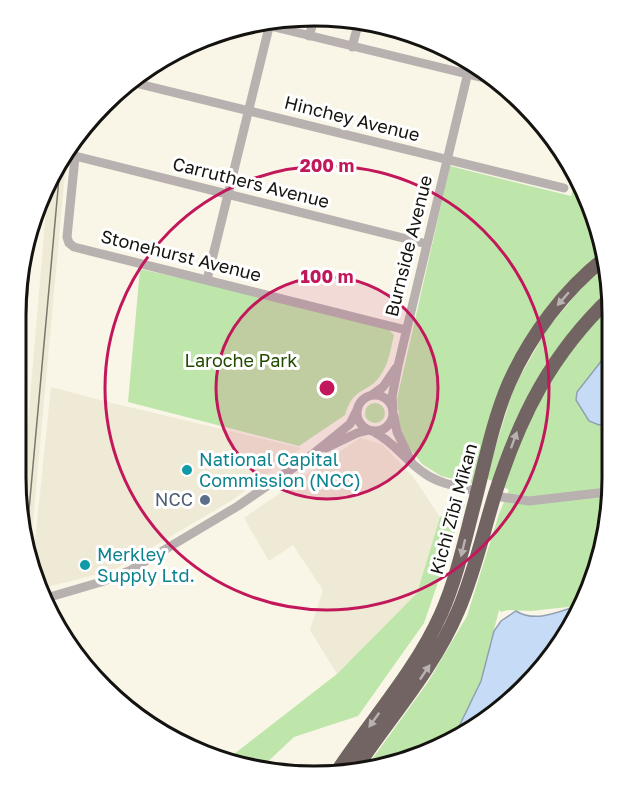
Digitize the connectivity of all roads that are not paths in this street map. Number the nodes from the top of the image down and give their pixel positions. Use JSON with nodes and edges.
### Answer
{"nodes":[{"id":1,"x":312,"y":26,"type":"edge"},
{"id":2,"x":283,"y":27,"type":"edge"},
{"id":3,"x":269,"y":29,"type":"edge"},
{"id":4,"x":357,"y":29,"type":"edge"},
{"id":5,"x":309,"y":36,"type":"junction"},
{"id":6,"x":352,"y":47,"type":"junction"},
{"id":7,"x":469,"y":71,"type":"edge"},
{"id":8,"x":468,"y":75,"type":"junction"},
{"id":9,"x":478,"y":77,"type":"edge"},
{"id":10,"x":139,"y":84,"type":"edge"},
{"id":11,"x":249,"y":111,"type":"junction"},
{"id":12,"x":73,"y":155,"type":"edge"},
{"id":13,"x":71,"y":158,"type":"edge"},
{"id":14,"x":447,"y":160,"type":"junction"},
{"id":15,"x":564,"y":188,"type":"dead end"},
{"id":16,"x":229,"y":194,"type":"junction"},
{"id":17,"x":427,"y":244,"type":"junction"},
{"id":18,"x":597,"y":266,"type":"edge"},
{"id":19,"x":207,"y":280,"type":"junction"},
{"id":20,"x":602,"y":307,"type":"edge"},
{"id":21,"x":406,"y":330,"type":"junction"},
{"id":22,"x":398,"y":366,"type":"junction"},
{"id":23,"x":370,"y":396,"type":"junction"},
{"id":24,"x":358,"y":408,"type":"junction"},
{"id":25,"x":393,"y":411,"type":"junction"},
{"id":26,"x":371,"y":431,"type":"junction"},
{"id":27,"x":313,"y":454,"type":"junction"},
{"id":28,"x":412,"y":463,"type":"junction"},
{"id":29,"x":477,"y":491,"type":"junction"},
{"id":30,"x":601,"y":493,"type":"edge"},
{"id":31,"x":495,"y":496,"type":"junction"},
{"id":32,"x":51,"y":597,"type":"edge"},
{"id":33,"x":361,"y":761,"type":"edge"},
{"id":34,"x":343,"y":764,"type":"edge"}],
"edges":[{"from":1,"to":5,"type":"street"},
{"from":2,"to":5,"type":"street"},
{"from":3,"to":11,"type":"street"},
{"from":4,"to":6,"type":"street"},
{"from":5,"to":6,"type":"street"},
{"from":6,"to":8,"type":"street"},
{"from":7,"to":8,"type":"street","name":"Burnside Avenue"},
{"from":8,"to":9,"type":"street"},
{"from":8,"to":14,"type":"street","name":"Burnside Avenue"},
{"from":10,"to":11,"type":"street","name":"Hinchey Avenue"},
{"from":11,"to":14,"type":"street","name":"Hinchey Avenue"},
{"from":11,"to":16,"type":"street"},
{"from":12,"to":16,"type":"street","name":"Carruthers Avenue"},
{"from":13,"to":19,"type":"street","name":"Stonehurst Avenue"},
{"from":14,"to":15,"type":"street","name":"Hinchey Avenue"},
{"from":14,"to":17,"type":"street","name":"Burnside Avenue"},
{"from":16,"to":17,"type":"street","name":"Carruthers Avenue"},
{"from":16,"to":19,"type":"street"},
{"from":17,"to":21,"type":"street","name":"Burnside Avenue"},
{"from":18,"to":29,"type":"highway","name":"Kichi Zībī Mīkan","one_way":true},
{"from":19,"to":21,"type":"street","name":"Stonehurst Avenue"},
{"from":31,"to":20,"type":"highway","name":"Kichi Zībī Mīkan","one_way":true},
{"from":21,"to":22,"type":"street","name":"Burnside Avenue"},
{"from":22,"to":23,"type":"street","name":"Burnside Avenue"},
{"from":22,"to":25,"type":"street","name":"Burnside Avenue"},
{"from":23,"to":24,"type":"street"},
{"from":23,"to":25,"type":"street"},
{"from":24,"to":26,"type":"street"},
{"from":24,"to":27,"type":"street"},
{"from":25,"to":26,"type":"street"},
{"from":25,"to":28,"type":"street"},
{"from":26,"to":27,"type":"street"},
{"from":26,"to":28,"type":"street"},
{"from":27,"to":32,"type":"street"},
{"from":28,"to":29,"type":"street"},
{"from":29,"to":31,"type":"highway"},
{"from":29,"to":34,"type":"highway","name":"Kichi Zībī Mīkan","one_way":true},
{"from":30,"to":31,"type":"street"},
{"from":33,"to":31,"type":"highway","name":"Kichi Zībī Mīkan","one_way":true}]}
